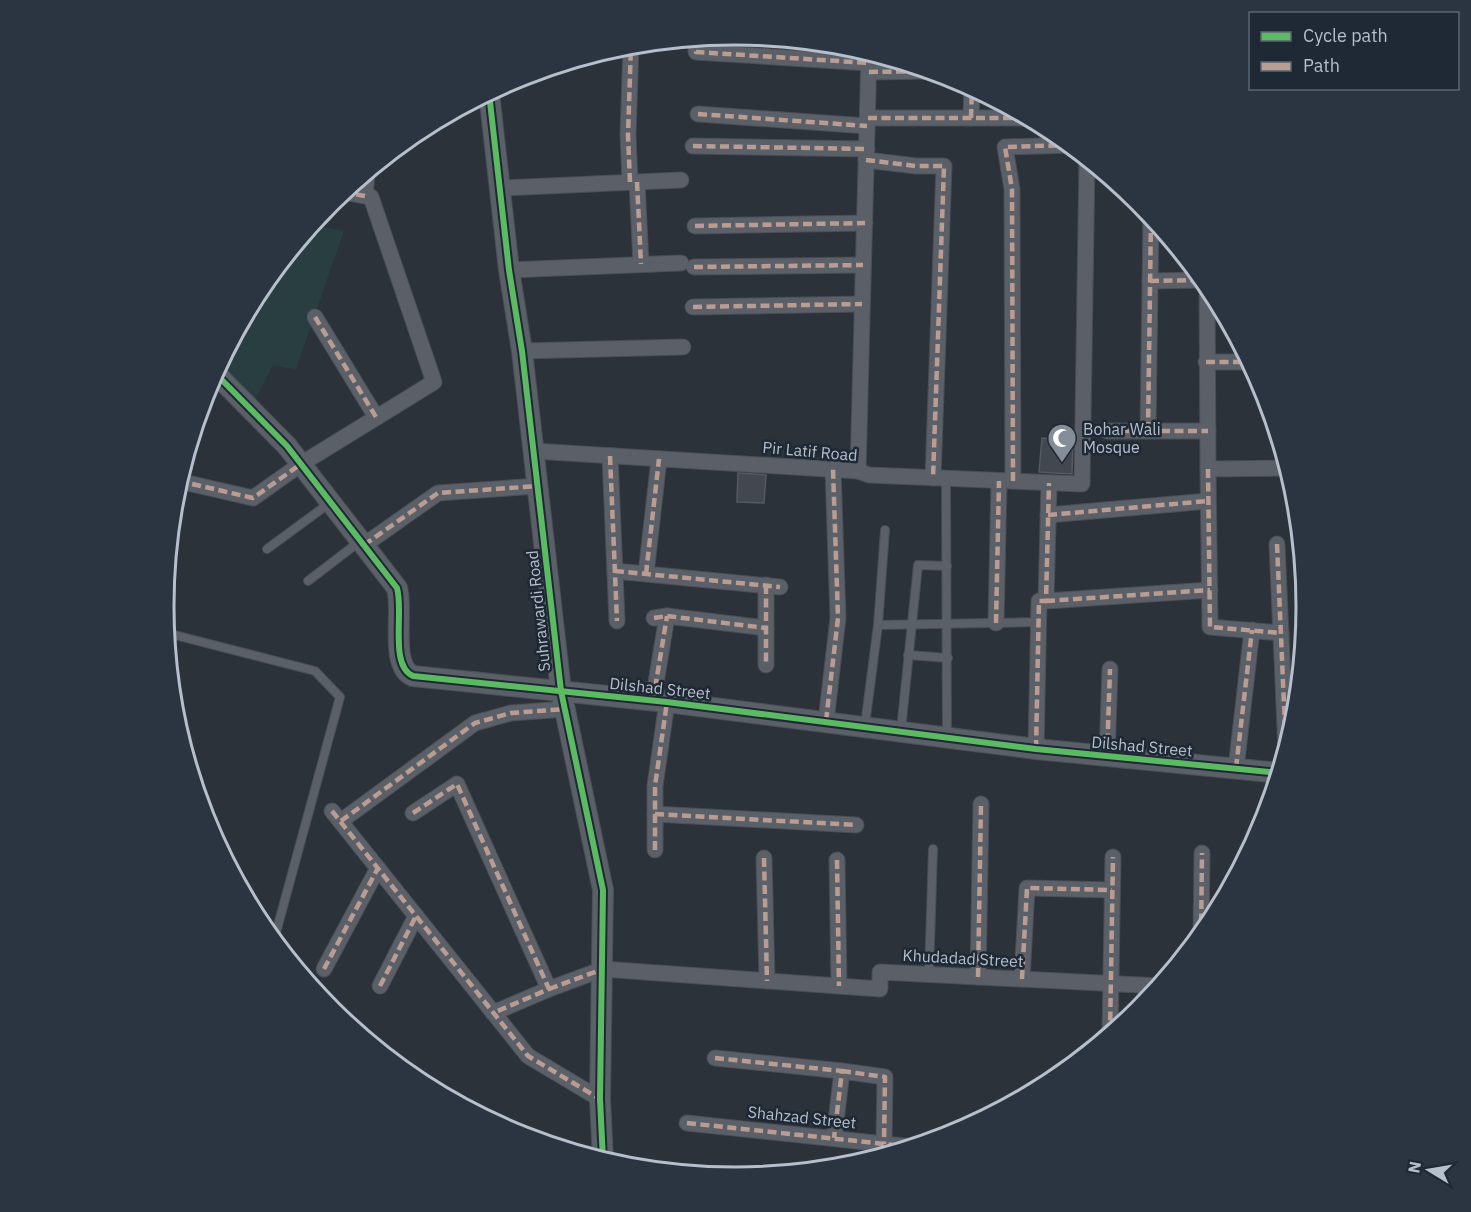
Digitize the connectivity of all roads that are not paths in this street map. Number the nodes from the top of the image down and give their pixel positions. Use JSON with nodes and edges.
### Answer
{"nodes":[{"id":1,"x":696,"y":46,"type":"edge"},
{"id":2,"x":632,"y":55,"type":"edge"},
{"id":3,"x":869,"y":62,"type":"edge"},
{"id":4,"x":972,"y":98,"type":"edge"},
{"id":5,"x":487,"y":103,"type":"edge"},
{"id":6,"x":698,"y":114,"type":"dead end"},
{"id":7,"x":971,"y":118,"type":"junction"},
{"id":8,"x":1012,"y":118,"type":"edge"},
{"id":9,"x":868,"y":122,"type":"junction"},
{"id":10,"x":1055,"y":145,"type":"edge"},
{"id":11,"x":693,"y":146,"type":"dead end"},
{"id":12,"x":867,"y":154,"type":"junction"},
{"id":13,"x":1087,"y":169,"type":"edge"},
{"id":14,"x":681,"y":180,"type":"dead end"},
{"id":15,"x":634,"y":182,"type":"junction"},
{"id":16,"x":366,"y":184,"type":"edge"},
{"id":17,"x":500,"y":188,"type":"junction"},
{"id":18,"x":355,"y":194,"type":"edge"},
{"id":19,"x":365,"y":196,"type":"junction"},
{"id":20,"x":865,"y":223,"type":"junction"},
{"id":21,"x":695,"y":226,"type":"dead end"},
{"id":22,"x":1151,"y":229,"type":"edge"},
{"id":23,"x":640,"y":264,"type":"junction"},
{"id":24,"x":863,"y":265,"type":"junction"},
{"id":25,"x":509,"y":270,"type":"junction"},
{"id":26,"x":1150,"y":281,"type":"junction"},
{"id":27,"x":1196,"y":286,"type":"edge"},
{"id":28,"x":1208,"y":303,"type":"edge"},
{"id":29,"x":862,"y":304,"type":"junction"},
{"id":30,"x":693,"y":307,"type":"dead end"},
{"id":31,"x":315,"y":317,"type":"dead end"},
{"id":32,"x":683,"y":347,"type":"dead end"},
{"id":33,"x":522,"y":351,"type":"junction"},
{"id":34,"x":1206,"y":362,"type":"junction"},
{"id":35,"x":1241,"y":362,"type":"edge"},
{"id":36,"x":222,"y":380,"type":"edge"},
{"id":37,"x":376,"y":417,"type":"junction"},
{"id":38,"x":1107,"y":431,"type":"dead end"},
{"id":39,"x":1148,"y":431,"type":"junction"},
{"id":40,"x":1208,"y":431,"type":"junction"},
{"id":41,"x":534,"y":451,"type":"junction"},
{"id":42,"x":610,"y":456,"type":"junction"},
{"id":43,"x":659,"y":459,"type":"junction"},
{"id":44,"x":301,"y":464,"type":"junction"},
{"id":45,"x":1279,"y":468,"type":"edge"},
{"id":46,"x":1208,"y":469,"type":"junction"},
{"id":47,"x":833,"y":470,"type":"junction"},
{"id":48,"x":858,"y":471,"type":"junction"},
{"id":49,"x":940,"y":478,"type":"junction"},
{"id":50,"x":1006,"y":481,"type":"junction"},
{"id":51,"x":188,"y":483,"type":"edge"},
{"id":52,"x":1049,"y":483,"type":"junction"},
{"id":53,"x":538,"y":486,"type":"junction"},
{"id":54,"x":1208,"y":501,"type":"junction"},
{"id":55,"x":331,"y":502,"type":"junction"},
{"id":56,"x":1048,"y":515,"type":"junction"},
{"id":57,"x":885,"y":530,"type":"dead end"},
{"id":58,"x":363,"y":542,"type":"junction"},
{"id":59,"x":1277,"y":544,"type":"dead end"},
{"id":60,"x":267,"y":549,"type":"dead end"},
{"id":61,"x":947,"y":566,"type":"junction"},
{"id":62,"x":615,"y":572,"type":"junction"},
{"id":63,"x":646,"y":574,"type":"junction"},
{"id":64,"x":308,"y":581,"type":"dead end"},
{"id":65,"x":1210,"y":590,"type":"junction"},
{"id":66,"x":1046,"y":601,"type":"junction"},
{"id":67,"x":617,"y":621,"type":"dead end"},
{"id":68,"x":1039,"y":622,"type":"junction"},
{"id":69,"x":996,"y":623,"type":"junction"},
{"id":70,"x":948,"y":624,"type":"junction"},
{"id":71,"x":878,"y":625,"type":"junction"},
{"id":72,"x":911,"y":626,"type":"junction"},
{"id":73,"x":766,"y":628,"type":"junction"},
{"id":74,"x":1252,"y":630,"type":"junction"},
{"id":75,"x":1281,"y":633,"type":"junction"},
{"id":76,"x":176,"y":635,"type":"edge"},
{"id":77,"x":909,"y":655,"type":"junction"},
{"id":78,"x":948,"y":658,"type":"junction"},
{"id":79,"x":766,"y":665,"type":"dead end"},
{"id":80,"x":1110,"y":669,"type":"dead end"},
{"id":81,"x":563,"y":700,"type":"junction"},
{"id":82,"x":660,"y":701,"type":"junction"},
{"id":83,"x":1285,"y":720,"type":"edge"},
{"id":84,"x":826,"y":722,"type":"junction"},
{"id":85,"x":865,"y":726,"type":"junction"},
{"id":86,"x":901,"y":731,"type":"junction"},
{"id":87,"x":947,"y":738,"type":"junction"},
{"id":88,"x":1036,"y":749,"type":"junction"},
{"id":89,"x":1107,"y":756,"type":"junction"},
{"id":90,"x":1236,"y":768,"type":"junction"},
{"id":91,"x":1271,"y":771,"type":"edge"},
{"id":92,"x":981,"y":804,"type":"dead end"},
{"id":93,"x":413,"y":813,"type":"dead end"},
{"id":94,"x":655,"y":814,"type":"junction"},
{"id":95,"x":856,"y":825,"type":"dead end"},
{"id":96,"x":933,"y":849,"type":"dead end"},
{"id":97,"x":655,"y":850,"type":"dead end"},
{"id":98,"x":1202,"y":853,"type":"dead end"},
{"id":99,"x":1113,"y":857,"type":"dead end"},
{"id":100,"x":764,"y":858,"type":"dead end"},
{"id":101,"x":837,"y":860,"type":"dead end"},
{"id":102,"x":378,"y":868,"type":"junction"},
{"id":103,"x":1112,"y":890,"type":"junction"},
{"id":104,"x":416,"y":916,"type":"junction"},
{"id":105,"x":1201,"y":919,"type":"edge"},
{"id":106,"x":277,"y":929,"type":"edge"},
{"id":107,"x":324,"y":969,"type":"dead end"},
{"id":108,"x":603,"y":969,"type":"junction"},
{"id":109,"x":929,"y":974,"type":"junction"},
{"id":110,"x":978,"y":977,"type":"junction"},
{"id":111,"x":1022,"y":979,"type":"junction"},
{"id":112,"x":767,"y":981,"type":"junction"},
{"id":113,"x":1111,"y":983,"type":"junction"},
{"id":114,"x":1148,"y":985,"type":"edge"},
{"id":115,"x":380,"y":986,"type":"dead end"},
{"id":116,"x":839,"y":986,"type":"junction"},
{"id":117,"x":549,"y":989,"type":"junction"},
{"id":118,"x":494,"y":1013,"type":"junction"},
{"id":119,"x":1110,"y":1023,"type":"edge"},
{"id":120,"x":715,"y":1058,"type":"dead end"},
{"id":121,"x":842,"y":1071,"type":"junction"},
{"id":122,"x":600,"y":1099,"type":"junction"},
{"id":123,"x":687,"y":1123,"type":"dead end"},
{"id":124,"x":834,"y":1138,"type":"junction"},
{"id":125,"x":884,"y":1144,"type":"junction"},
{"id":126,"x":891,"y":1145,"type":"edge"},
{"id":127,"x":603,"y":1151,"type":"edge"}],
"edges":[{"from":1,"to":3,"type":"street"},
{"from":2,"to":15,"type":"street"},
{"from":3,"to":9,"type":"street"},
{"from":4,"to":7,"type":"street"},
{"from":5,"to":17,"type":"street","name":"Suhrawardi Road"},
{"from":6,"to":9,"type":"street"},
{"from":7,"to":8,"type":"street"},
{"from":7,"to":9,"type":"street"},
{"from":9,"to":12,"type":"street"},
{"from":10,"to":50,"type":"street"},
{"from":11,"to":12,"type":"street"},
{"from":12,"to":20,"type":"street"},
{"from":12,"to":49,"type":"street"},
{"from":13,"to":52,"type":"street","name":"Pir Latif Road"},
{"from":14,"to":15,"type":"street"},
{"from":15,"to":17,"type":"street"},
{"from":15,"to":23,"type":"street"},
{"from":16,"to":19,"type":"street"},
{"from":17,"to":25,"type":"street","name":"Suhrawardi Road"},
{"from":18,"to":19,"type":"street"},
{"from":19,"to":37,"type":"street"},
{"from":20,"to":21,"type":"street"},
{"from":20,"to":24,"type":"street"},
{"from":22,"to":26,"type":"street"},
{"from":23,"to":24,"type":"street"},
{"from":23,"to":25,"type":"street"},
{"from":24,"to":29,"type":"street"},
{"from":25,"to":33,"type":"street","name":"Suhrawardi Road"},
{"from":26,"to":27,"type":"street"},
{"from":26,"to":39,"type":"street"},
{"from":28,"to":34,"type":"street"},
{"from":29,"to":30,"type":"street"},
{"from":29,"to":48,"type":"street"},
{"from":31,"to":37,"type":"street"},
{"from":32,"to":33,"type":"street"},
{"from":33,"to":41,"type":"street","name":"Suhrawardi Road"},
{"from":34,"to":35,"type":"street"},
{"from":34,"to":40,"type":"street"},
{"from":36,"to":44,"type":"street","name":"Dilshad Street"},
{"from":37,"to":44,"type":"street"},
{"from":38,"to":39,"type":"street"},
{"from":39,"to":40,"type":"street"},
{"from":40,"to":46,"type":"street"},
{"from":41,"to":42,"type":"street","name":"Pir Latif Road"},
{"from":41,"to":53,"type":"street","name":"Suhrawardi Road"},
{"from":42,"to":43,"type":"street","name":"Pir Latif Road"},
{"from":42,"to":62,"type":"street"},
{"from":43,"to":47,"type":"street","name":"Pir Latif Road"},
{"from":43,"to":63,"type":"street"},
{"from":44,"to":51,"type":"street"},
{"from":44,"to":55,"type":"street","name":"Dilshad Street"},
{"from":45,"to":46,"type":"street"},
{"from":46,"to":54,"type":"street"},
{"from":47,"to":48,"type":"street","name":"Pir Latif Road"},
{"from":47,"to":84,"type":"street"},
{"from":48,"to":49,"type":"street","name":"Pir Latif Road"},
{"from":49,"to":50,"type":"street","name":"Pir Latif Road"},
{"from":49,"to":61,"type":"lane"},
{"from":50,"to":52,"type":"street","name":"Pir Latif Road"},
{"from":50,"to":69,"type":"street"},
{"from":52,"to":56,"type":"street"},
{"from":53,"to":58,"type":"street"},
{"from":53,"to":81,"type":"street","name":"Suhrawardi Road"},
{"from":54,"to":56,"type":"street"},
{"from":54,"to":65,"type":"street"},
{"from":55,"to":58,"type":"street","name":"Dilshad Street"},
{"from":55,"to":60,"type":"lane"},
{"from":56,"to":66,"type":"street"},
{"from":57,"to":71,"type":"lane"},
{"from":58,"to":64,"type":"lane"},
{"from":58,"to":81,"type":"street","name":"Dilshad Street"},
{"from":59,"to":75,"type":"street"},
{"from":61,"to":70,"type":"lane"},
{"from":61,"to":72,"type":"lane"},
{"from":62,"to":63,"type":"street"},
{"from":62,"to":67,"type":"street"},
{"from":63,"to":73,"type":"street"},
{"from":65,"to":66,"type":"street"},
{"from":65,"to":74,"type":"street"},
{"from":66,"to":68,"type":"street"},
{"from":68,"to":69,"type":"lane"},
{"from":68,"to":88,"type":"street"},
{"from":69,"to":70,"type":"lane"},
{"from":70,"to":72,"type":"lane"},
{"from":70,"to":78,"type":"lane"},
{"from":71,"to":72,"type":"lane"},
{"from":71,"to":85,"type":"lane"},
{"from":72,"to":77,"type":"lane"},
{"from":73,"to":79,"type":"street"},
{"from":73,"to":82,"type":"street"},
{"from":74,"to":75,"type":"street"},
{"from":74,"to":90,"type":"street"},
{"from":75,"to":83,"type":"street"},
{"from":76,"to":106,"type":"lane"},
{"from":77,"to":78,"type":"lane"},
{"from":77,"to":86,"type":"lane"},
{"from":78,"to":87,"type":"lane"},
{"from":80,"to":89,"type":"street"},
{"from":81,"to":82,"type":"street","name":"Dilshad Street"},
{"from":81,"to":102,"type":"street"},
{"from":81,"to":108,"type":"street","name":"Suhrawardi Road"},
{"from":82,"to":84,"type":"street","name":"Dilshad Street"},
{"from":82,"to":94,"type":"street"},
{"from":84,"to":85,"type":"street","name":"Dilshad Street"},
{"from":85,"to":86,"type":"street","name":"Dilshad Street"},
{"from":86,"to":87,"type":"street","name":"Dilshad Street"},
{"from":87,"to":88,"type":"street","name":"Dilshad Street"},
{"from":88,"to":89,"type":"street","name":"Dilshad Street"},
{"from":89,"to":90,"type":"street","name":"Dilshad Street"},
{"from":90,"to":91,"type":"street","name":"Dilshad Street"},
{"from":92,"to":110,"type":"street"},
{"from":93,"to":117,"type":"street"},
{"from":94,"to":95,"type":"street"},
{"from":94,"to":97,"type":"street"},
{"from":96,"to":109,"type":"lane"},
{"from":98,"to":105,"type":"street"},
{"from":99,"to":103,"type":"street"},
{"from":100,"to":112,"type":"street"},
{"from":101,"to":116,"type":"street"},
{"from":102,"to":104,"type":"street"},
{"from":102,"to":107,"type":"street"},
{"from":103,"to":111,"type":"street"},
{"from":103,"to":113,"type":"street"},
{"from":104,"to":115,"type":"street"},
{"from":104,"to":118,"type":"street"},
{"from":108,"to":112,"type":"street","name":"Khudadad Street"},
{"from":108,"to":117,"type":"street"},
{"from":108,"to":122,"type":"street","name":"Suhrawardi Road"},
{"from":109,"to":110,"type":"street","name":"Khudadad Street"},
{"from":109,"to":116,"type":"street","name":"Khudadad Street"},
{"from":110,"to":111,"type":"street","name":"Khudadad Street"},
{"from":111,"to":113,"type":"street","name":"Khudadad Street"},
{"from":112,"to":116,"type":"street","name":"Khudadad Street"},
{"from":113,"to":114,"type":"street","name":"Khudadad Street"},
{"from":113,"to":119,"type":"street"},
{"from":117,"to":118,"type":"street"},
{"from":118,"to":122,"type":"street"},
{"from":120,"to":121,"type":"street"},
{"from":121,"to":124,"type":"street"},
{"from":121,"to":125,"type":"street"},
{"from":122,"to":127,"type":"street","name":"Suhrawardi Road"},
{"from":123,"to":124,"type":"street","name":"Shahzad Street"},
{"from":124,"to":125,"type":"street","name":"Shahzad Street"},
{"from":125,"to":126,"type":"street","name":"Shahzad Street"}]}
